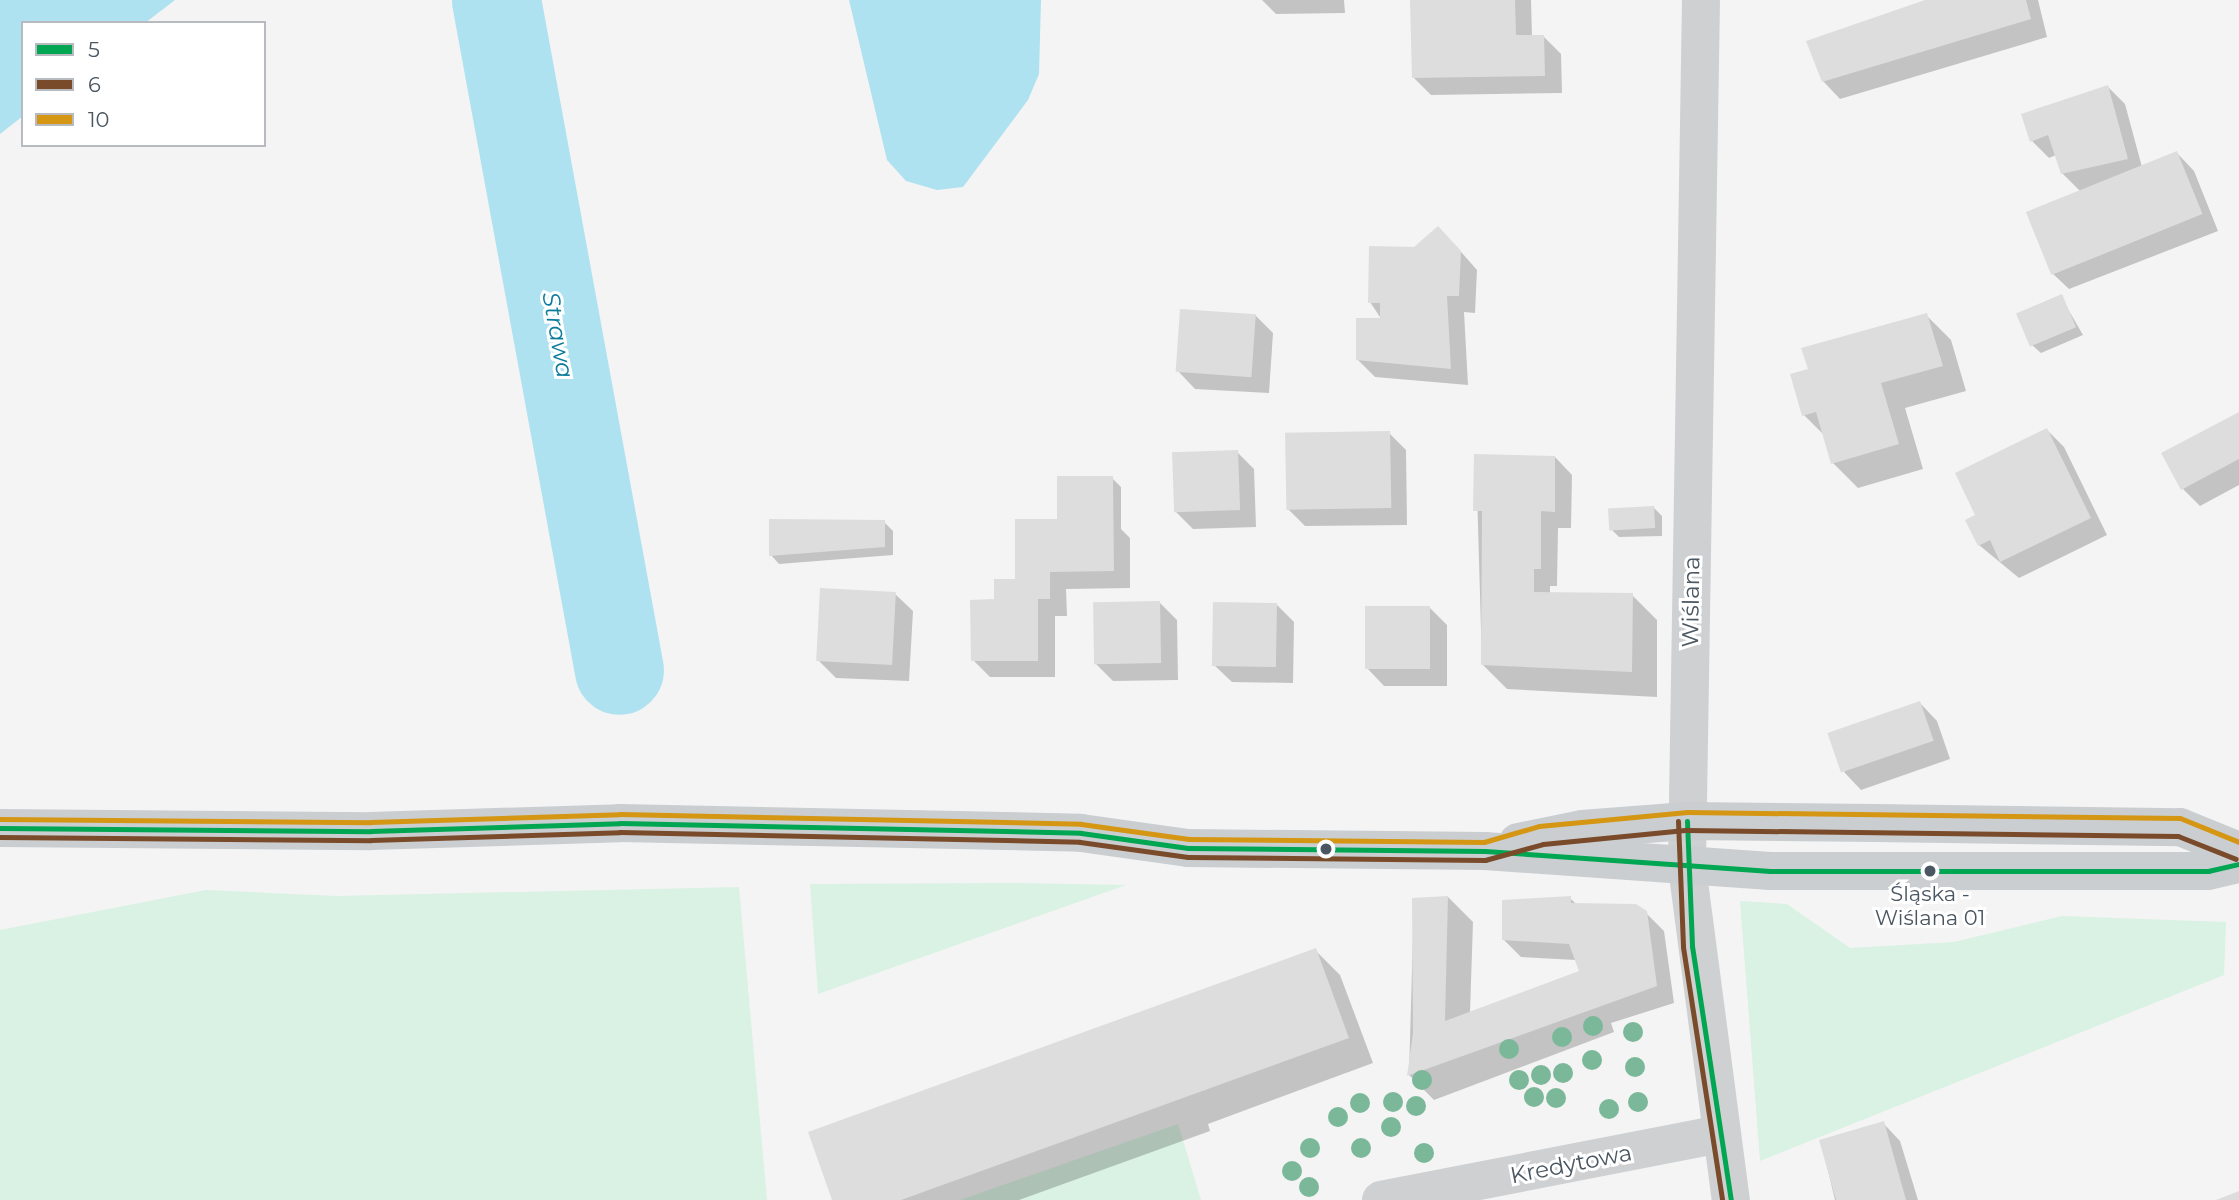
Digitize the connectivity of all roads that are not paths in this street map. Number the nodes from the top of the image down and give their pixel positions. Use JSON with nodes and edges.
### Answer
{"nodes":[{"id":1,"x":1701,"y":0,"type":"edge"},
{"id":2,"x":1686,"y":821,"type":"junction"},
{"id":3,"x":0,"y":828,"type":"edge"},
{"id":4,"x":1485,"y":851,"type":"junction"},
{"id":5,"x":2239,"y":851,"type":"edge"},
{"id":6,"x":2239,"y":864,"type":"edge"},
{"id":7,"x":1687,"y":867,"type":"junction"},
{"id":8,"x":1720,"y":1134,"type":"junction"},
{"id":9,"x":1381,"y":1200,"type":"edge"},
{"id":10,"x":1731,"y":1200,"type":"edge"}],
"edges":[{"from":1,"to":2,"type":"street","name":"Wiślana"},
{"from":2,"to":4,"type":"main road"},
{"from":2,"to":5,"type":"main road"},
{"from":2,"to":7,"type":"street","name":"Wiślana"},
{"from":3,"to":4,"type":"main road"},
{"from":4,"to":7,"type":"main road"},
{"from":6,"to":7,"type":"main road"},
{"from":7,"to":8,"type":"street","name":"Wiślana"},
{"from":8,"to":9,"type":"street","name":"Kredytowa"},
{"from":8,"to":10,"type":"street","name":"Wiślana"}]}
